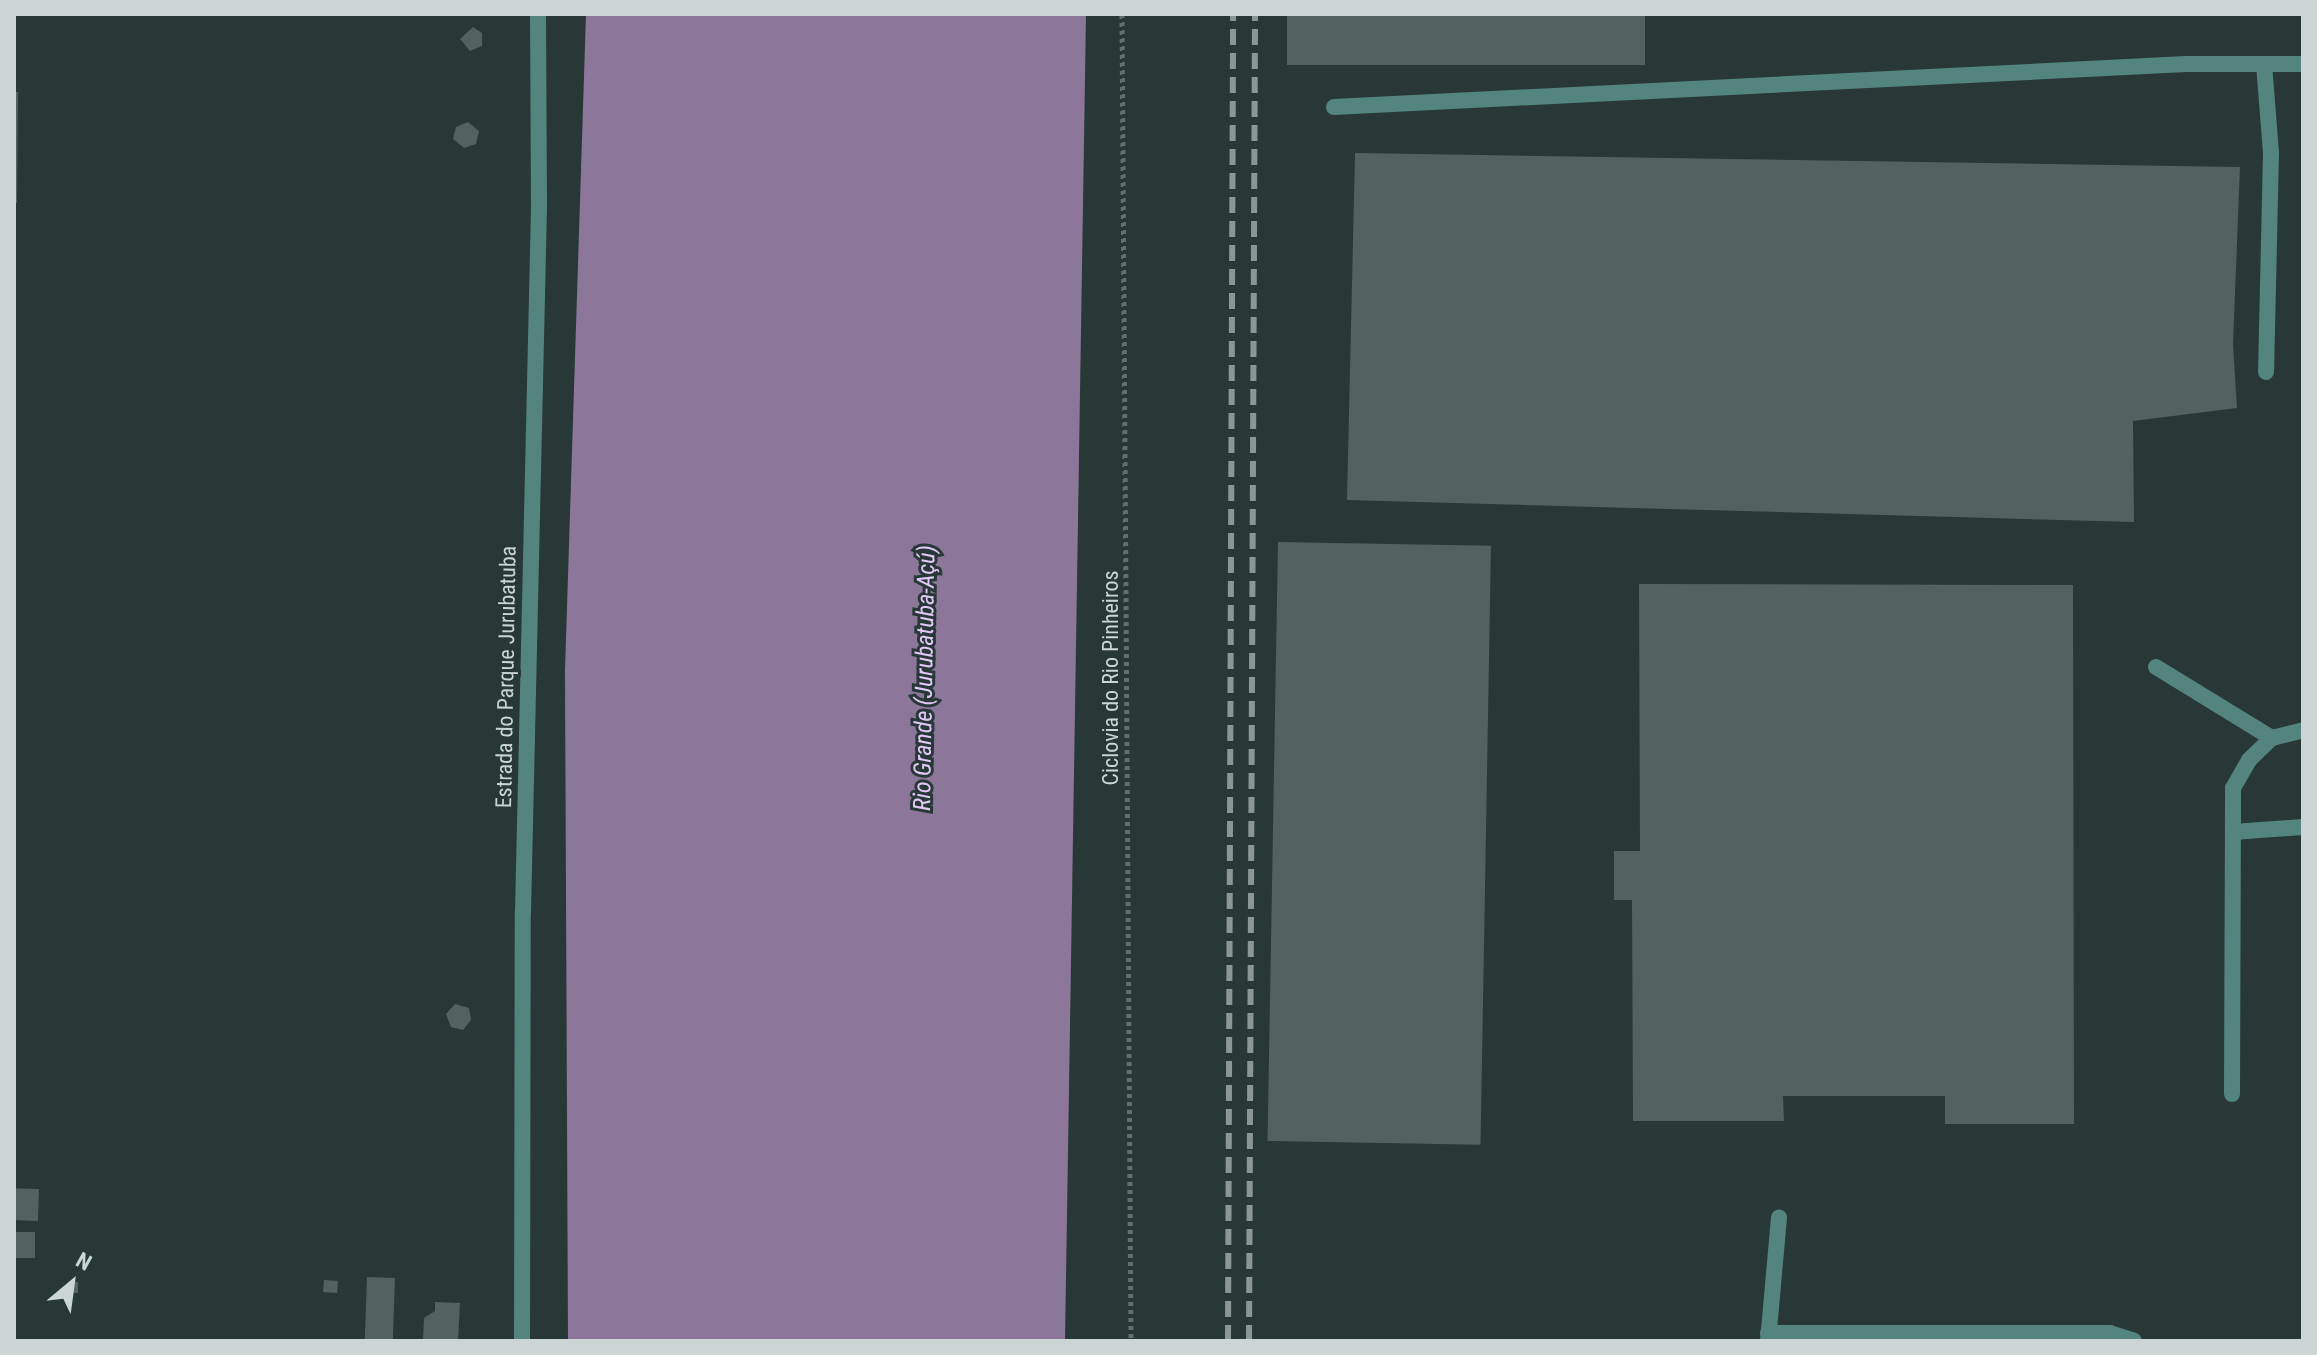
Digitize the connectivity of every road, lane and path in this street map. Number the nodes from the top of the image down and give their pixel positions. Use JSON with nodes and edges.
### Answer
{"nodes":[{"id":1,"x":538,"y":14,"type":"edge"},
{"id":2,"x":1122,"y":14,"type":"edge"},
{"id":3,"x":2264,"y":64,"type":"junction"},
{"id":4,"x":2303,"y":64,"type":"edge"},
{"id":5,"x":1334,"y":107,"type":"dead end"},
{"id":6,"x":2266,"y":372,"type":"dead end"},
{"id":7,"x":2156,"y":667,"type":"dead end"},
{"id":8,"x":2303,"y":730,"type":"edge"},
{"id":9,"x":2272,"y":738,"type":"junction"},
{"id":10,"x":2303,"y":827,"type":"edge"},
{"id":11,"x":2233,"y":832,"type":"junction"},
{"id":12,"x":2232,"y":1094,"type":"dead end"},
{"id":13,"x":1779,"y":1217,"type":"dead end"},
{"id":14,"x":1768,"y":1337,"type":"edge"},
{"id":15,"x":522,"y":1341,"type":"edge"},
{"id":16,"x":1131,"y":1341,"type":"edge"},
{"id":17,"x":2134,"y":1341,"type":"edge"}],
"edges":[{"from":1,"to":15,"type":"lane","name":"Estrada do Parque Jurubatuba"},
{"from":2,"to":16,"type":"path","name":"Ciclovia do Rio Pinheiros"},
{"from":3,"to":4,"type":"lane"},
{"from":3,"to":5,"type":"lane"},
{"from":3,"to":6,"type":"lane"},
{"from":7,"to":9,"type":"lane"},
{"from":8,"to":9,"type":"lane"},
{"from":9,"to":11,"type":"lane"},
{"from":10,"to":11,"type":"lane"},
{"from":11,"to":12,"type":"lane"},
{"from":13,"to":14,"type":"lane"},
{"from":14,"to":17,"type":"lane"}]}
